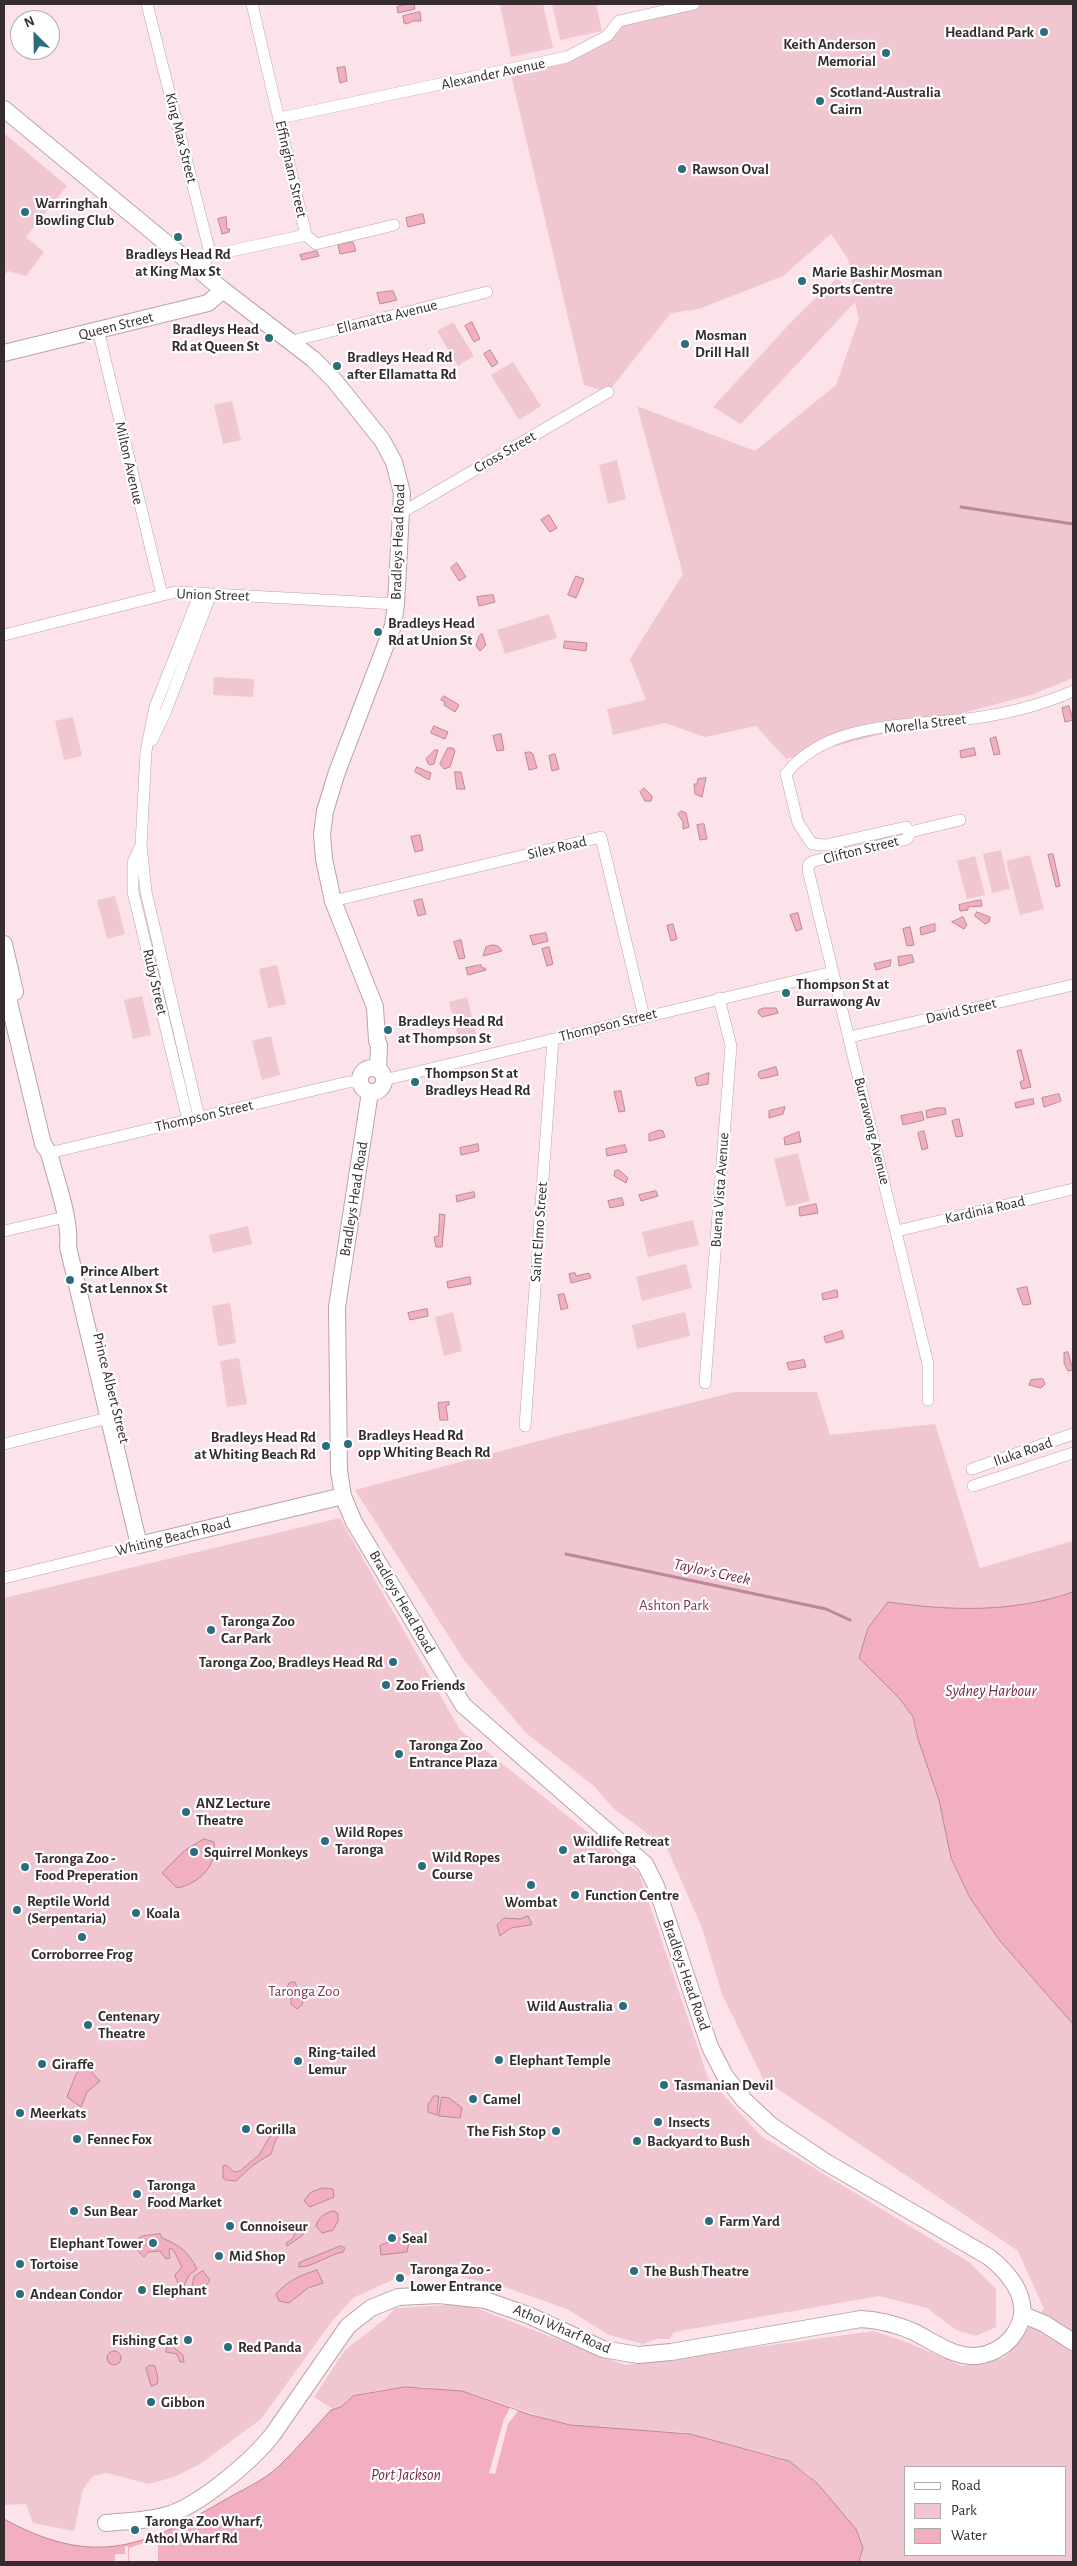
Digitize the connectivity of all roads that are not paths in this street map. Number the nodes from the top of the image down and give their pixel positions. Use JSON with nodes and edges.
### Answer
{"nodes":[{"id":1,"x":147,"y":4,"type":"edge"},
{"id":2,"x":252,"y":4,"type":"edge"},
{"id":3,"x":694,"y":4,"type":"edge"},
{"id":4,"x":4,"y":109,"type":"edge"},
{"id":5,"x":280,"y":118,"type":"junction"},
{"id":6,"x":394,"y":225,"type":"dead end"},
{"id":7,"x":306,"y":235,"type":"junction"},
{"id":8,"x":207,"y":256,"type":"junction"},
{"id":9,"x":205,"y":273,"type":"junction"},
{"id":10,"x":224,"y":290,"type":"junction"},
{"id":11,"x":487,"y":292,"type":"dead end"},
{"id":12,"x":98,"y":330,"type":"junction"},
{"id":13,"x":288,"y":342,"type":"junction"},
{"id":14,"x":4,"y":353,"type":"edge"},
{"id":15,"x":608,"y":392,"type":"dead end"},
{"id":16,"x":401,"y":513,"type":"junction"},
{"id":17,"x":205,"y":593,"type":"junction"},
{"id":18,"x":162,"y":594,"type":"junction"},
{"id":19,"x":396,"y":604,"type":"junction"},
{"id":20,"x":4,"y":635,"type":"edge"},
{"id":21,"x":1073,"y":690,"type":"edge"},
{"id":22,"x":960,"y":820,"type":"dead end"},
{"id":23,"x":910,"y":832,"type":"junction"},
{"id":24,"x":812,"y":844,"type":"joint"},
{"id":25,"x":809,"y":864,"type":"joint"},
{"id":26,"x":333,"y":900,"type":"junction"},
{"id":27,"x":4,"y":944,"type":"edge"},
{"id":28,"x":833,"y":972,"type":"junction"},
{"id":29,"x":4,"y":981,"type":"edge"},
{"id":30,"x":1073,"y":985,"type":"edge"},
{"id":31,"x":719,"y":998,"type":"junction"},
{"id":32,"x":644,"y":1017,"type":"junction"},
{"id":33,"x":850,"y":1037,"type":"junction"},
{"id":34,"x":553,"y":1039,"type":"junction"},
{"id":35,"x":372,"y":1079,"type":"junction"},
{"id":36,"x":193,"y":1118,"type":"junction"},
{"id":37,"x":49,"y":1153,"type":"junction"},
{"id":38,"x":1073,"y":1189,"type":"edge"},
{"id":39,"x":65,"y":1217,"type":"junction"},
{"id":40,"x":4,"y":1231,"type":"edge"},
{"id":41,"x":897,"y":1231,"type":"junction"},
{"id":42,"x":70,"y":1236,"type":"junction"},
{"id":43,"x":705,"y":1383,"type":"dead end"},
{"id":44,"x":928,"y":1400,"type":"dead end"},
{"id":45,"x":108,"y":1418,"type":"junction"},
{"id":46,"x":525,"y":1426,"type":"dead end"},
{"id":47,"x":1073,"y":1434,"type":"edge"},
{"id":48,"x":4,"y":1444,"type":"edge"},
{"id":49,"x":1073,"y":1453,"type":"edge"},
{"id":50,"x":972,"y":1469,"type":"dead end"},
{"id":51,"x":974,"y":1486,"type":"dead end"},
{"id":52,"x":343,"y":1496,"type":"junction"},
{"id":53,"x":144,"y":1544,"type":"junction"},
{"id":54,"x":4,"y":1578,"type":"edge"},
{"id":55,"x":1024,"y":2315,"type":"junction"},
{"id":56,"x":1073,"y":2342,"type":"edge"},
{"id":57,"x":106,"y":2523,"type":"dead end"}],
"edges":[{"from":1,"to":8,"type":"street","name":"King Max Street"},
{"from":2,"to":5,"type":"street","name":"Effingham Street"},
{"from":3,"to":5,"type":"street","name":"Alexander Avenue"},
{"from":4,"to":9,"type":"main road","name":"Bradleys Head Road"},
{"from":5,"to":7,"type":"street","name":"Effingham Street"},
{"from":6,"to":7,"type":"street"},
{"from":7,"to":8,"type":"street","name":"Effingham Street"},
{"from":8,"to":9,"type":"street","name":"King Max Street"},
{"from":9,"to":10,"type":"main road","name":"Bradleys Head Road"},
{"from":10,"to":12,"type":"main road","name":"Queen Street"},
{"from":10,"to":13,"type":"main road","name":"Bradleys Head Road"},
{"from":11,"to":13,"type":"street","name":"Ellamatta Avenue"},
{"from":12,"to":14,"type":"main road","name":"Queen Street"},
{"from":12,"to":18,"type":"street","name":"Milton Avenue"},
{"from":13,"to":16,"type":"main road","name":"Bradleys Head Road"},
{"from":15,"to":16,"type":"street","name":"Cross Street"},
{"from":16,"to":19,"type":"main road","name":"Bradleys Head Road"},
{"from":17,"to":18,"type":"street","name":"Union Street"},
{"from":17,"to":19,"type":"street","name":"Union Street"},
{"from":17,"to":36,"type":"street","name":"Ruby Street"},
{"from":18,"to":20,"type":"street","name":"Union Street"},
{"from":19,"to":26,"type":"main road","name":"Bradleys Head Road"},
{"from":21,"to":24,"type":"street","name":"Morella Street"},
{"from":22,"to":23,"type":"street","name":"Clifton Street"},
{"from":23,"to":24,"type":"street","name":"Clifton Street"},
{"from":23,"to":25,"type":"street","name":"Clifton Street"},
{"from":25,"to":28,"type":"street","name":"Burrawong Avenue"},
{"from":26,"to":32,"type":"street","name":"Silex Road"},
{"from":26,"to":35,"type":"main road","name":"Bradleys Head Road"},
{"from":27,"to":37,"type":"main road","name":"Prince Albert Street"},
{"from":28,"to":31,"type":"street","name":"Thompson Street"},
{"from":28,"to":33,"type":"street","name":"Burrawong Avenue"},
{"from":29,"to":37,"type":"main road","name":"Prince Albert Street"},
{"from":30,"to":33,"type":"street","name":"David Street"},
{"from":31,"to":32,"type":"street","name":"Thompson Street"},
{"from":31,"to":43,"type":"street","name":"Buena Vista Avenue"},
{"from":32,"to":34,"type":"street","name":"Thompson Street"},
{"from":33,"to":41,"type":"street","name":"Burrawong Avenue"},
{"from":34,"to":35,"type":"street","name":"Thompson Street"},
{"from":34,"to":46,"type":"street","name":"Saint Elmo Street"},
{"from":35,"to":36,"type":"street","name":"Thompson Street"},
{"from":35,"to":52,"type":"main road","name":"Bradleys Head Road"},
{"from":36,"to":37,"type":"street","name":"Thompson Street"},
{"from":37,"to":39,"type":"main road","name":"Prince Albert Street"},
{"from":38,"to":41,"type":"street","name":"Kardinia Road"},
{"from":39,"to":40,"type":"street"},
{"from":39,"to":42,"type":"main road","name":"Prince Albert Street"},
{"from":41,"to":44,"type":"street","name":"Burrawong Avenue"},
{"from":42,"to":45,"type":"main road","name":"Prince Albert Street"},
{"from":42,"to":53,"type":"main road","name":"Prince Albert Street"},
{"from":45,"to":48,"type":"street"},
{"from":45,"to":53,"type":"main road","name":"Prince Albert Street"},
{"from":47,"to":50,"type":"street","name":"Iluka Road"},
{"from":49,"to":51,"type":"street","name":"Iluka Road"},
{"from":52,"to":53,"type":"main road","name":"Whiting Beach Road"},
{"from":52,"to":55,"type":"main road","name":"Bradleys Head Road"},
{"from":53,"to":54,"type":"street","name":"Whiting Beach Road"},
{"from":55,"to":56,"type":"main road"},
{"from":55,"to":57,"type":"main road","name":"Athol Wharf Road"}]}
